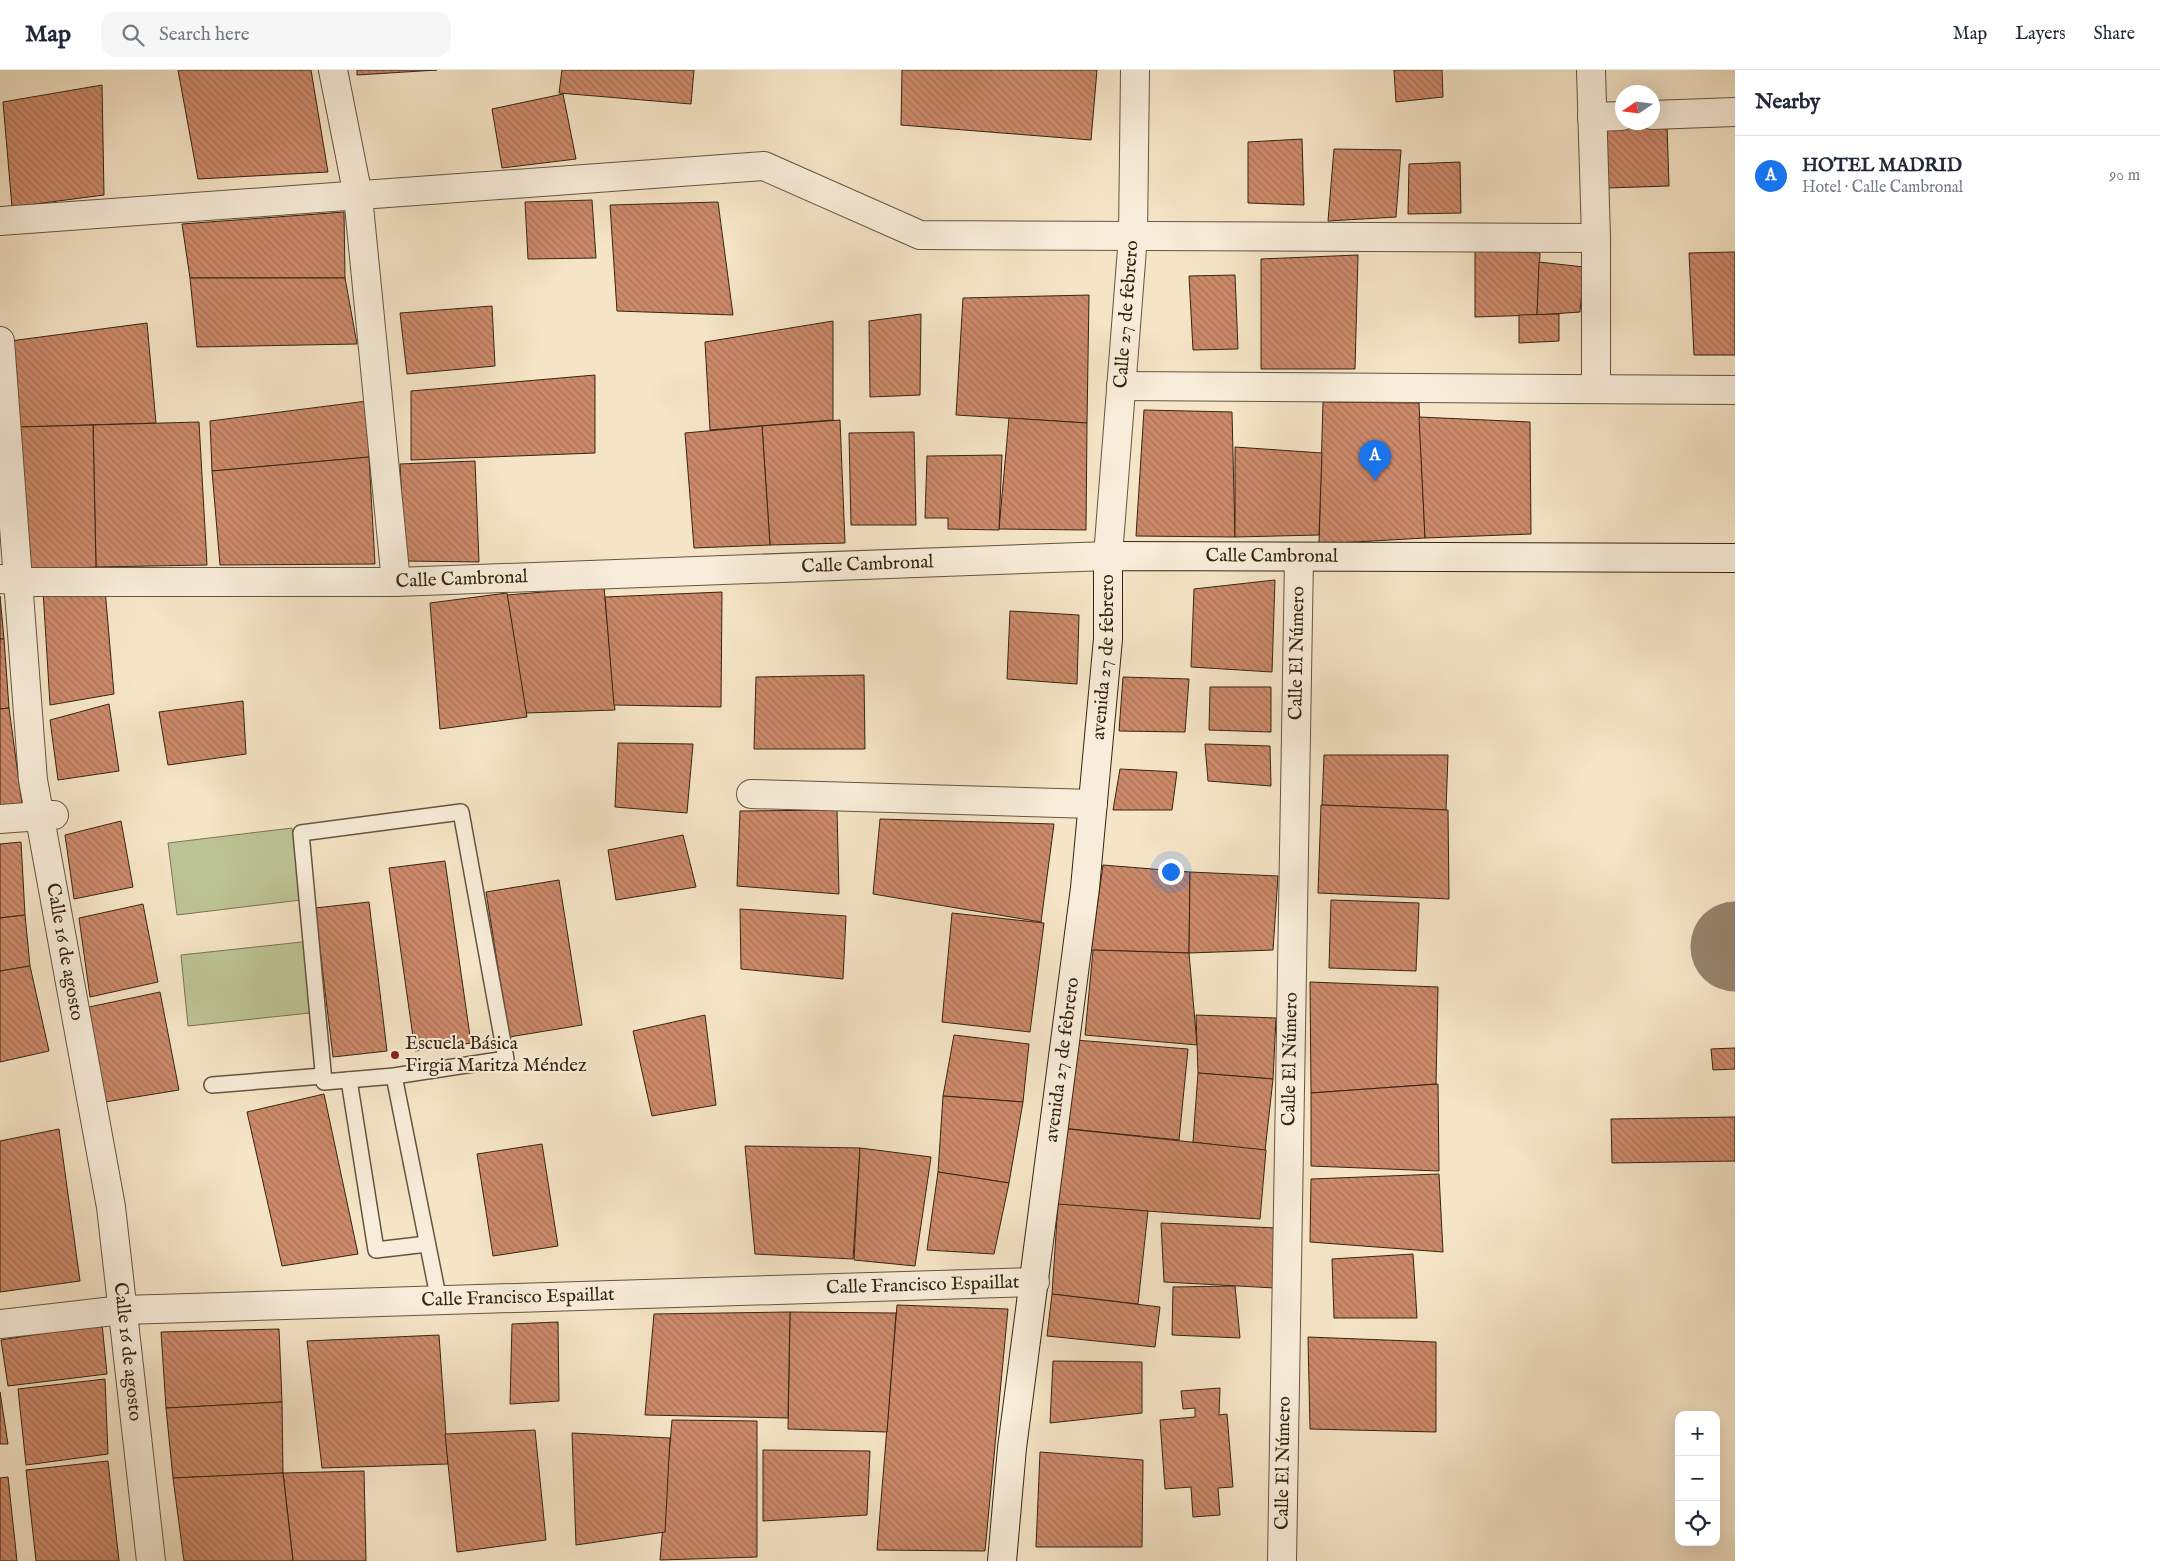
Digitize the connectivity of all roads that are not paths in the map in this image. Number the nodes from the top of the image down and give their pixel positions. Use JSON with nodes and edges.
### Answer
{"nodes":[{"id":1,"x":333,"y":70,"type":"edge"},
{"id":2,"x":1135,"y":70,"type":"edge"},
{"id":3,"x":1591,"y":70,"type":"edge"},
{"id":4,"x":1735,"y":112,"type":"edge"},
{"id":5,"x":1660,"y":115,"type":"edge"},
{"id":6,"x":1615,"y":116,"type":"edge"},
{"id":7,"x":1592,"y":117,"type":"junction"},
{"id":8,"x":358,"y":196,"type":"junction"},
{"id":9,"x":0,"y":221,"type":"edge"},
{"id":10,"x":1133,"y":236,"type":"junction"},
{"id":11,"x":1596,"y":238,"type":"junction"},
{"id":12,"x":0,"y":341,"type":"edge"},
{"id":13,"x":1121,"y":386,"type":"junction"},
{"id":14,"x":1596,"y":388,"type":"junction"},
{"id":15,"x":1735,"y":390,"type":"edge"},
{"id":16,"x":1108,"y":556,"type":"junction"},
{"id":17,"x":1299,"y":557,"type":"junction"},
{"id":18,"x":1735,"y":558,"type":"edge"},
{"id":19,"x":9,"y":580,"type":"edge"},
{"id":20,"x":396,"y":582,"type":"junction"},
{"id":21,"x":751,"y":794,"type":"dead end"},
{"id":22,"x":1093,"y":804,"type":"junction"},
{"id":23,"x":47,"y":815,"type":"junction"},
{"id":24,"x":0,"y":819,"type":"edge"},
{"id":25,"x":323,"y":1076,"type":"junction"},
{"id":26,"x":394,"y":1076,"type":"junction"},
{"id":27,"x":349,"y":1080,"type":"junction"},
{"id":28,"x":212,"y":1085,"type":"dead end"},
{"id":29,"x":427,"y":1244,"type":"junction"},
{"id":30,"x":1035,"y":1282,"type":"junction"},
{"id":31,"x":439,"y":1301,"type":"junction"},
{"id":32,"x":122,"y":1310,"type":"junction"},
{"id":33,"x":0,"y":1324,"type":"edge"},
{"id":34,"x":151,"y":1561,"type":"edge"},
{"id":35,"x":1002,"y":1561,"type":"edge"},
{"id":36,"x":1282,"y":1561,"type":"edge"}],
"edges":[{"from":1,"to":8,"type":"street"},
{"from":2,"to":10,"type":"street","name":"Calle 27 de febrero"},
{"from":3,"to":7,"type":"street"},
{"from":4,"to":5,"type":"street"},
{"from":6,"to":7,"type":"street"},
{"from":7,"to":11,"type":"street"},
{"from":8,"to":9,"type":"street"},
{"from":8,"to":10,"type":"street"},
{"from":8,"to":20,"type":"street"},
{"from":10,"to":11,"type":"street"},
{"from":10,"to":13,"type":"street","name":"Calle 27 de febrero"},
{"from":11,"to":14,"type":"street"},
{"from":12,"to":19,"type":"street","name":"Calle 16 de agosto"},
{"from":13,"to":14,"type":"street"},
{"from":13,"to":16,"type":"street","name":"Calle 27 de febrero"},
{"from":14,"to":15,"type":"street"},
{"from":16,"to":17,"type":"street","name":"Calle Cambronal"},
{"from":16,"to":20,"type":"street","name":"Calle Cambronal"},
{"from":16,"to":22,"type":"street","name":"avenida 27 de febrero"},
{"from":17,"to":18,"type":"street","name":"Calle Cambronal"},
{"from":17,"to":36,"type":"street","name":"Calle El Número"},
{"from":19,"to":20,"type":"street","name":"Calle Cambronal"},
{"from":19,"to":23,"type":"street","name":"Calle 16 de agosto"},
{"from":21,"to":22,"type":"street"},
{"from":22,"to":30,"type":"street","name":"avenida 27 de febrero"},
{"from":23,"to":24,"type":"street"},
{"from":23,"to":32,"type":"street","name":"Calle 16 de agosto"},
{"from":25,"to":26,"type":"lane"},
{"from":25,"to":27,"type":"lane"},
{"from":25,"to":28,"type":"lane"},
{"from":26,"to":27,"type":"lane"},
{"from":26,"to":29,"type":"lane"},
{"from":27,"to":29,"type":"lane"},
{"from":29,"to":31,"type":"lane"},
{"from":30,"to":31,"type":"street","name":"Calle Francisco Espaillat"},
{"from":30,"to":35,"type":"street","name":"avenida 27 de febrero"},
{"from":31,"to":32,"type":"street","name":"Calle Francisco Espaillat"},
{"from":32,"to":33,"type":"street","name":"Calle Francisco Espaillat"},
{"from":32,"to":34,"type":"street","name":"Calle 16 de agosto"}]}
